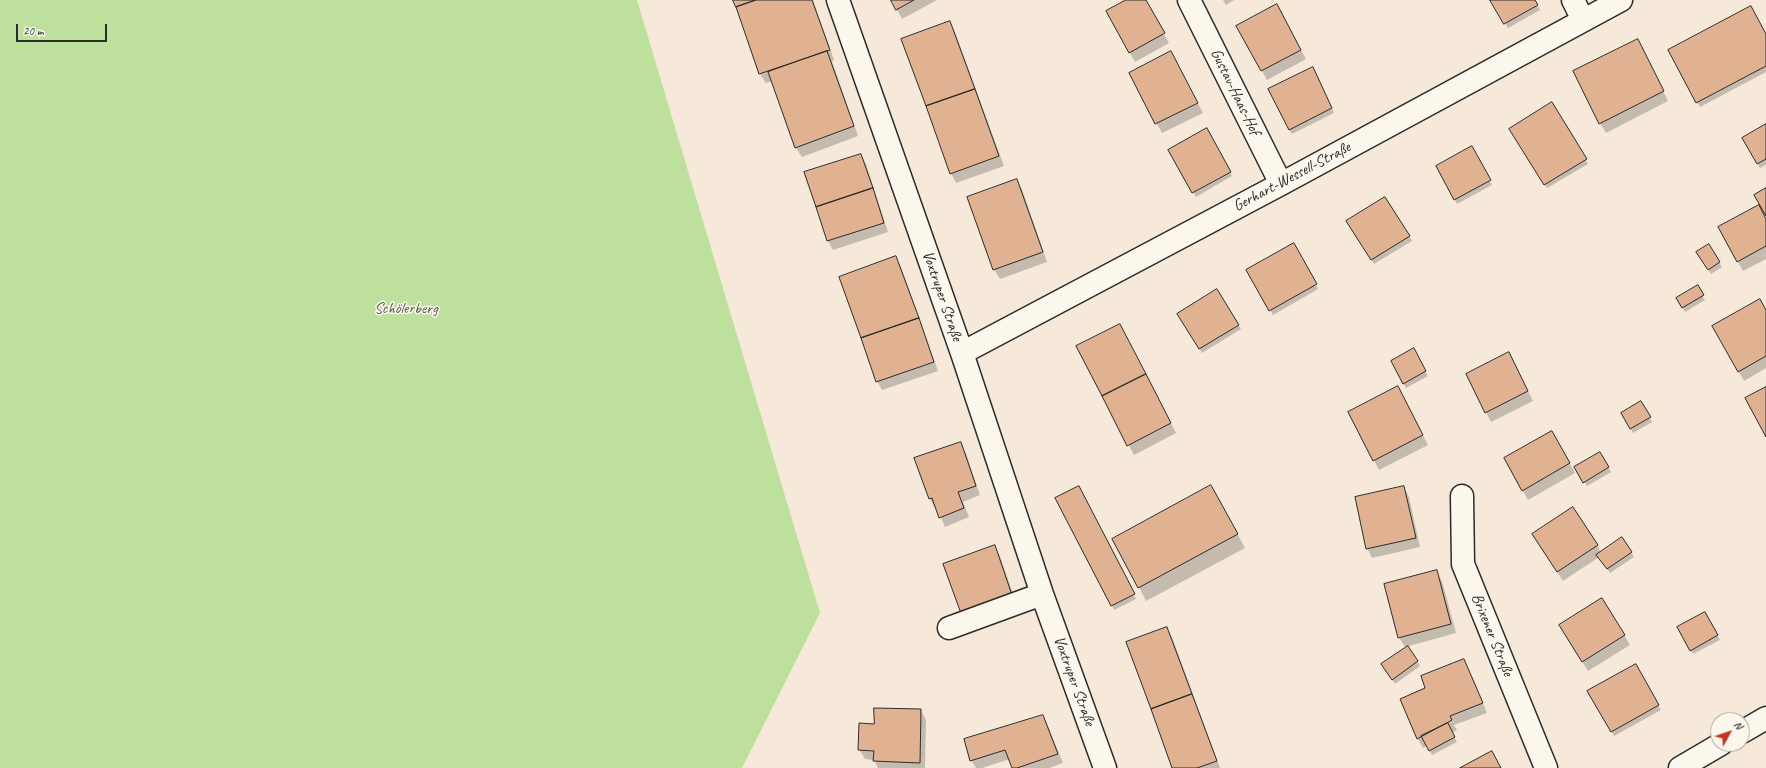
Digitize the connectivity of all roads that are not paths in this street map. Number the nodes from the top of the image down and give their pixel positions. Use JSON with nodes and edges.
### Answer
{"nodes":[{"id":1,"x":838,"y":0,"type":"edge"},
{"id":2,"x":1189,"y":0,"type":"edge"},
{"id":3,"x":1573,"y":0,"type":"edge"},
{"id":4,"x":1620,"y":0,"type":"edge"},
{"id":5,"x":1583,"y":20,"type":"junction"},
{"id":6,"x":1281,"y":184,"type":"junction"},
{"id":7,"x":962,"y":353,"type":"junction"},
{"id":8,"x":1462,"y":496,"type":"dead end"},
{"id":9,"x":1042,"y":594,"type":"junction"},
{"id":10,"x":949,"y":628,"type":"dead end"},
{"id":11,"x":1766,"y":718,"type":"edge"},
{"id":12,"x":1750,"y":727,"type":"edge"},
{"id":13,"x":1710,"y":750,"type":"edge"},
{"id":14,"x":1105,"y":768,"type":"edge"},
{"id":15,"x":1546,"y":768,"type":"edge"},
{"id":16,"x":1680,"y":768,"type":"edge"}],
"edges":[{"from":1,"to":7,"type":"street","name":"Voxtruper Straße"},
{"from":2,"to":6,"type":"street","name":"Gustav-Haas-Hof"},
{"from":3,"to":5,"type":"street"},
{"from":4,"to":5,"type":"street","name":"Gerhart-Wessell-Straße"},
{"from":5,"to":6,"type":"street","name":"Gerhart-Wessell-Straße"},
{"from":6,"to":7,"type":"street","name":"Gerhart-Wessell-Straße"},
{"from":7,"to":9,"type":"street","name":"Voxtruper Straße"},
{"from":8,"to":15,"type":"street","name":"Brixener Straße"},
{"from":9,"to":10,"type":"street"},
{"from":9,"to":14,"type":"street","name":"Voxtruper Straße"},
{"from":11,"to":12,"type":"street"},
{"from":13,"to":16,"type":"street"}]}
